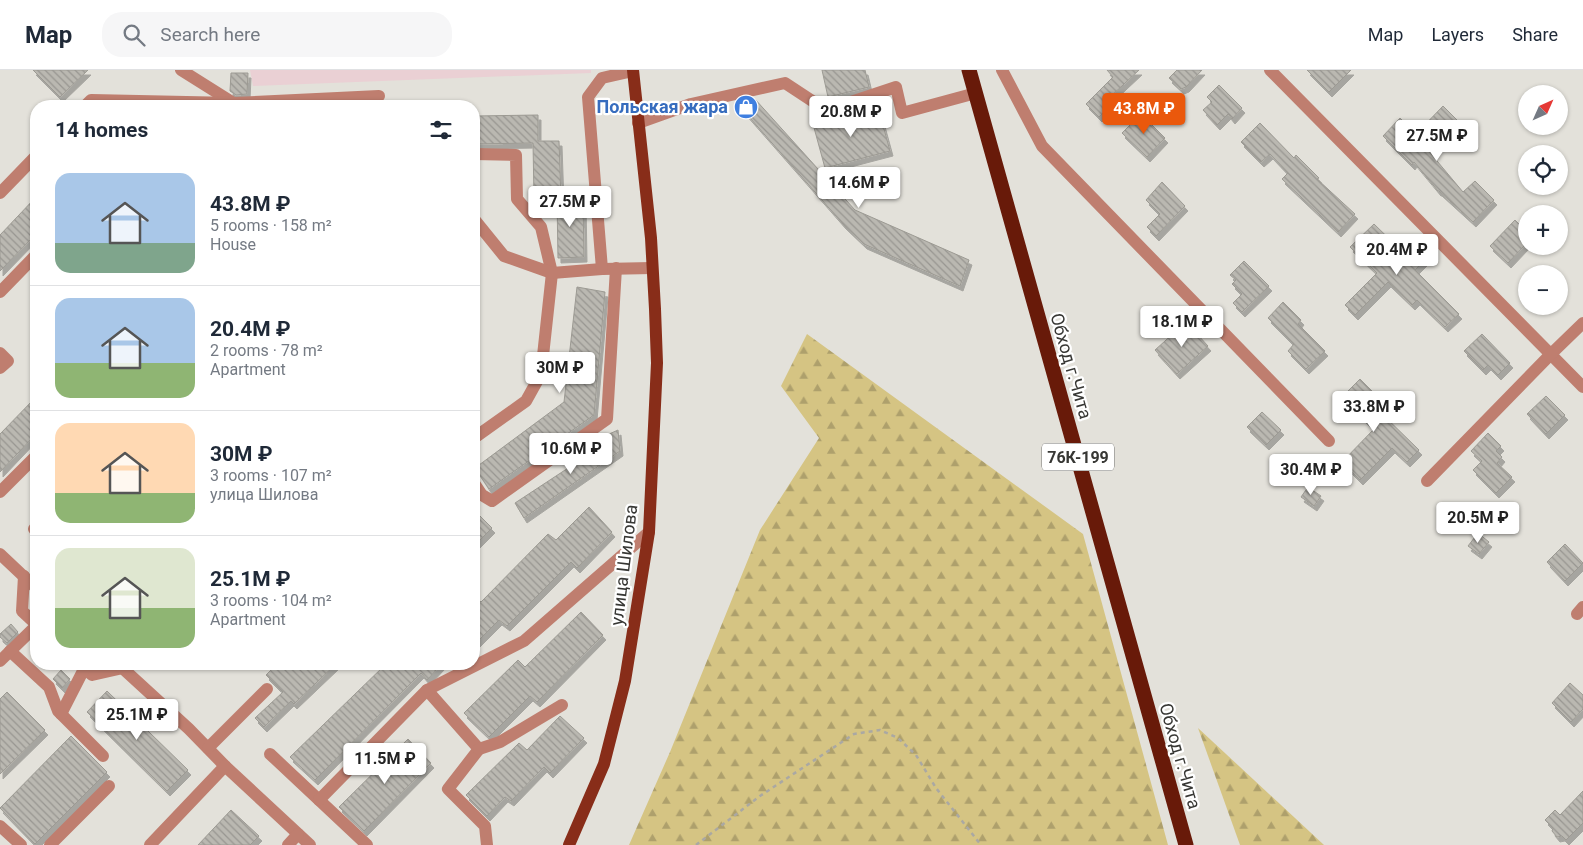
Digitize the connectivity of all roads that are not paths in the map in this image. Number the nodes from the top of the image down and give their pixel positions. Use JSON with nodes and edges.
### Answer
{"nodes":[{"id":1,"x":181,"y":70,"type":"edge"},
{"id":2,"x":969,"y":70,"type":"edge"},
{"id":3,"x":1002,"y":70,"type":"edge"},
{"id":4,"x":1270,"y":70,"type":"edge"},
{"id":5,"x":633,"y":71,"type":"edge"},
{"id":6,"x":976,"y":93,"type":"junction"},
{"id":7,"x":380,"y":96,"type":"dead end"},
{"id":8,"x":228,"y":100,"type":"edge"},
{"id":9,"x":307,"y":100,"type":"edge"},
{"id":10,"x":851,"y":102,"type":"dead end"},
{"id":11,"x":826,"y":110,"type":"dead end"},
{"id":12,"x":638,"y":123,"type":"junction"},
{"id":13,"x":480,"y":154,"type":"edge"},
{"id":14,"x":30,"y":162,"type":"edge"},
{"id":15,"x":0,"y":193,"type":"edge"},
{"id":16,"x":480,"y":226,"type":"edge"},
{"id":17,"x":30,"y":261,"type":"edge"},
{"id":18,"x":602,"y":268,"type":"junction"},
{"id":19,"x":616,"y":268,"type":"junction"},
{"id":20,"x":652,"y":268,"type":"junction"},
{"id":21,"x":552,"y":273,"type":"junction"},
{"id":22,"x":0,"y":292,"type":"edge"},
{"id":23,"x":1583,"y":323,"type":"edge"},
{"id":24,"x":0,"y":353,"type":"edge"},
{"id":25,"x":1551,"y":354,"type":"junction"},
{"id":26,"x":0,"y":368,"type":"edge"},
{"id":27,"x":1583,"y":387,"type":"edge"},
{"id":28,"x":480,"y":434,"type":"edge"},
{"id":29,"x":1329,"y":441,"type":"dead end"},
{"id":30,"x":30,"y":462,"type":"edge"},
{"id":31,"x":1427,"y":481,"type":"dead end"},
{"id":32,"x":0,"y":492,"type":"edge"},
{"id":33,"x":480,"y":492,"type":"edge"},
{"id":34,"x":649,"y":532,"type":"junction"},
{"id":35,"x":3,"y":562,"type":"edge"},
{"id":36,"x":24,"y":576,"type":"junction"},
{"id":37,"x":30,"y":582,"type":"edge"},
{"id":38,"x":30,"y":619,"type":"edge"},
{"id":39,"x":30,"y":631,"type":"edge"},
{"id":40,"x":10,"y":651,"type":"junction"},
{"id":41,"x":0,"y":661,"type":"edge"},
{"id":42,"x":480,"y":663,"type":"edge"},
{"id":43,"x":30,"y":669,"type":"edge"},
{"id":44,"x":31,"y":670,"type":"edge"},
{"id":45,"x":80,"y":670,"type":"edge"},
{"id":46,"x":86,"y":670,"type":"edge"},
{"id":47,"x":108,"y":670,"type":"edge"},
{"id":48,"x":124,"y":670,"type":"edge"},
{"id":49,"x":467,"y":670,"type":"edge"},
{"id":50,"x":267,"y":689,"type":"dead end"},
{"id":51,"x":427,"y":690,"type":"junction"},
{"id":52,"x":562,"y":704,"type":"dead end"},
{"id":53,"x":61,"y":714,"type":"junction"},
{"id":54,"x":208,"y":748,"type":"junction"},
{"id":55,"x":479,"y":749,"type":"junction"},
{"id":56,"x":270,"y":754,"type":"dead end"},
{"id":57,"x":103,"y":756,"type":"dead end"},
{"id":58,"x":225,"y":766,"type":"junction"},
{"id":59,"x":109,"y":786,"type":"dead end"},
{"id":60,"x":319,"y":800,"type":"junction"},
{"id":61,"x":2,"y":831,"type":"edge"},
{"id":62,"x":298,"y":834,"type":"junction"},
{"id":63,"x":21,"y":845,"type":"edge"},
{"id":64,"x":50,"y":845,"type":"edge"},
{"id":65,"x":150,"y":845,"type":"edge"},
{"id":66,"x":288,"y":845,"type":"edge"},
{"id":67,"x":310,"y":845,"type":"edge"},
{"id":68,"x":367,"y":845,"type":"edge"},
{"id":69,"x":487,"y":845,"type":"edge"},
{"id":70,"x":569,"y":845,"type":"edge"},
{"id":71,"x":1186,"y":845,"type":"edge"}],
"edges":[{"from":1,"to":8,"type":"street"},
{"from":2,"to":6,"type":"highway","name":"Обход г.Чита","number":"76К-199"},
{"from":3,"to":29,"type":"street"},
{"from":4,"to":25,"type":"street"},
{"from":5,"to":12,"type":"main road","name":"улица Шилова"},
{"from":5,"to":18,"type":"street"},
{"from":6,"to":10,"type":"street"},
{"from":6,"to":71,"type":"highway","name":"Обход г.Чита","number":"76К-199"},
{"from":7,"to":9,"type":"street"},
{"from":11,"to":12,"type":"street"},
{"from":12,"to":20,"type":"main road","name":"улица Шилова"},
{"from":13,"to":21,"type":"street"},
{"from":14,"to":15,"type":"street"},
{"from":16,"to":21,"type":"street"},
{"from":17,"to":22,"type":"street"},
{"from":18,"to":19,"type":"street"},
{"from":18,"to":21,"type":"street"},
{"from":19,"to":20,"type":"street"},
{"from":19,"to":33,"type":"street"},
{"from":20,"to":34,"type":"main road","name":"улица Шилова"},
{"from":21,"to":28,"type":"street"},
{"from":23,"to":25,"type":"street"},
{"from":24,"to":26,"type":"street"},
{"from":25,"to":27,"type":"street"},
{"from":25,"to":31,"type":"street"},
{"from":30,"to":32,"type":"street"},
{"from":34,"to":42,"type":"street"},
{"from":34,"to":70,"type":"main road","name":"улица Шилова"},
{"from":35,"to":36,"type":"street"},
{"from":36,"to":37,"type":"street"},
{"from":36,"to":38,"type":"street"},
{"from":39,"to":40,"type":"street"},
{"from":40,"to":41,"type":"street"},
{"from":40,"to":43,"type":"street"},
{"from":44,"to":53,"type":"street"},
{"from":45,"to":53,"type":"street"},
{"from":46,"to":47,"type":"street"},
{"from":48,"to":54,"type":"street"},
{"from":49,"to":51,"type":"street"},
{"from":50,"to":54,"type":"street"},
{"from":51,"to":55,"type":"street"},
{"from":51,"to":60,"type":"street"},
{"from":52,"to":55,"type":"street"},
{"from":53,"to":57,"type":"street"},
{"from":54,"to":58,"type":"street"},
{"from":55,"to":69,"type":"street"},
{"from":56,"to":60,"type":"street"},
{"from":58,"to":62,"type":"street"},
{"from":58,"to":65,"type":"street"},
{"from":59,"to":64,"type":"street"},
{"from":60,"to":68,"type":"street"},
{"from":61,"to":63,"type":"street"},
{"from":62,"to":66,"type":"street"},
{"from":62,"to":67,"type":"street"}]}
